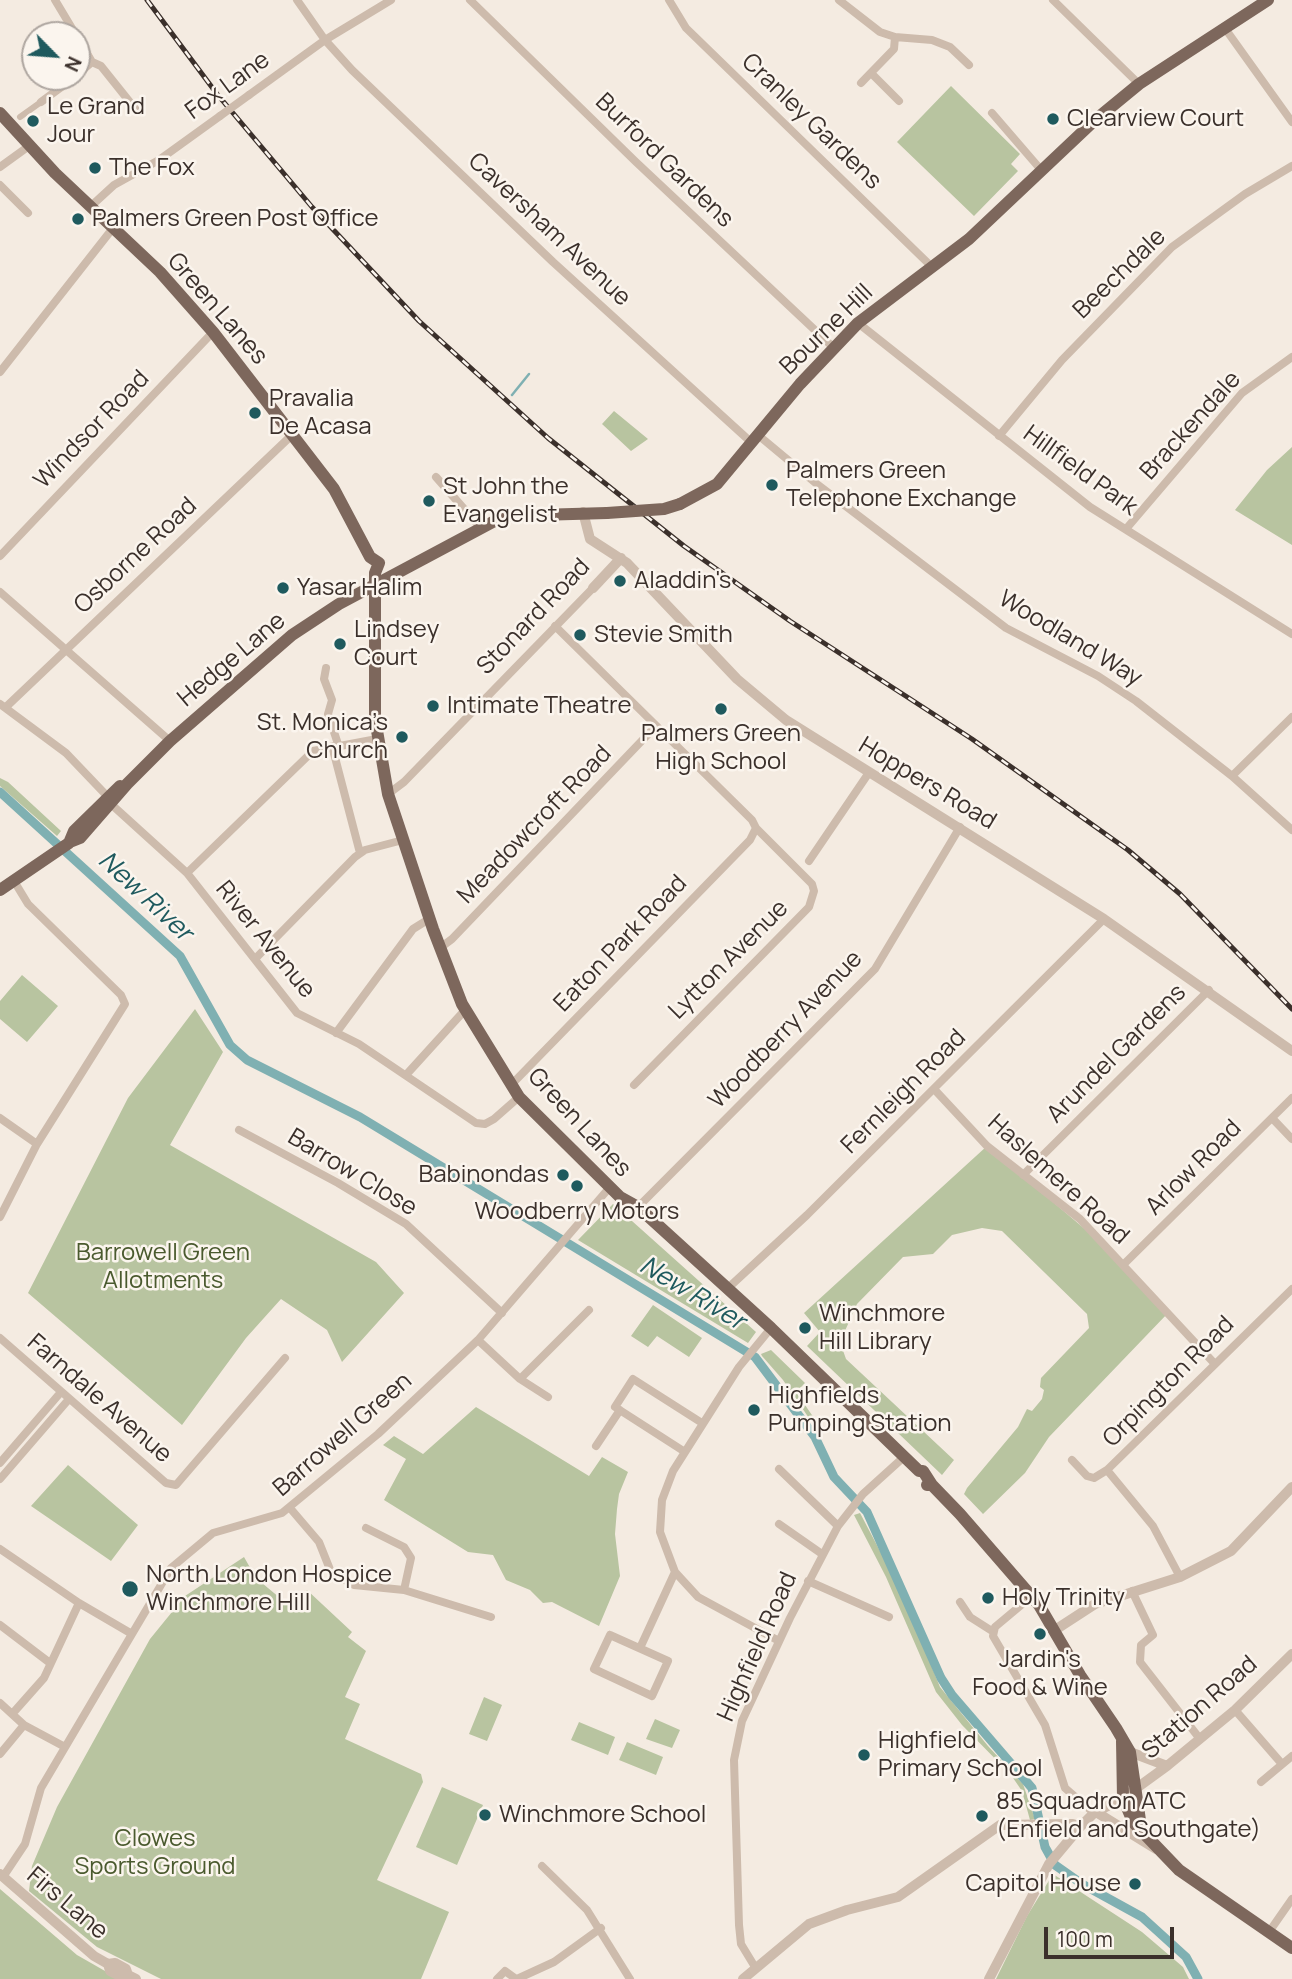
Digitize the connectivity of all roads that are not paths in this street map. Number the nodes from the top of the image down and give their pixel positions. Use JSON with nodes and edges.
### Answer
{"nodes":[{"id":1,"x":55,"y":0,"type":"edge"},
{"id":2,"x":297,"y":0,"type":"edge"},
{"id":3,"x":391,"y":0,"type":"edge"},
{"id":4,"x":470,"y":0,"type":"edge"},
{"id":5,"x":669,"y":0,"type":"edge"},
{"id":6,"x":839,"y":0,"type":"edge"},
{"id":7,"x":1053,"y":0,"type":"edge"},
{"id":8,"x":1268,"y":0,"type":"edge"},
{"id":9,"x":1251,"y":4,"type":"edge"},
{"id":10,"x":68,"y":21,"type":"edge"},
{"id":11,"x":1224,"y":27,"type":"junction"},
{"id":12,"x":895,"y":37,"type":"junction"},
{"id":13,"x":325,"y":40,"type":"junction"},
{"id":14,"x":92,"y":62,"type":"edge"},
{"id":15,"x":969,"y":65,"type":"dead end"},
{"id":16,"x":871,"y":73,"type":"junction"},
{"id":17,"x":861,"y":83,"type":"dead end"},
{"id":18,"x":1139,"y":84,"type":"junction"},
{"id":19,"x":56,"y":91,"type":"edge"},
{"id":20,"x":900,"y":101,"type":"dead end"},
{"id":21,"x":41,"y":102,"type":"joint"},
{"id":22,"x":137,"y":111,"type":"dead end"},
{"id":23,"x":0,"y":113,"type":"edge"},
{"id":24,"x":992,"y":113,"type":"dead end"},
{"id":25,"x":20,"y":117,"type":"dead end"},
{"id":26,"x":1292,"y":122,"type":"edge"},
{"id":27,"x":29,"y":146,"type":"junction"},
{"id":28,"x":1292,"y":166,"type":"edge"},
{"id":29,"x":0,"y":167,"type":"edge"},
{"id":30,"x":1042,"y":171,"type":"junction"},
{"id":31,"x":0,"y":185,"type":"edge"},
{"id":32,"x":90,"y":207,"type":"junction"},
{"id":33,"x":28,"y":213,"type":"dead end"},
{"id":34,"x":113,"y":228,"type":"junction"},
{"id":35,"x":932,"y":267,"type":"junction"},
{"id":36,"x":858,"y":323,"type":"junction"},
{"id":37,"x":213,"y":332,"type":"junction"},
{"id":38,"x":834,"y":348,"type":"junction"},
{"id":39,"x":1292,"y":357,"type":"edge"},
{"id":40,"x":0,"y":372,"type":"edge"},
{"id":41,"x":293,"y":434,"type":"junction"},
{"id":42,"x":999,"y":436,"type":"junction"},
{"id":43,"x":755,"y":439,"type":"junction"},
{"id":44,"x":436,"y":477,"type":"dead end"},
{"id":45,"x":583,"y":512,"type":"junction"},
{"id":46,"x":480,"y":527,"type":"junction"},
{"id":47,"x":1126,"y":529,"type":"junction"},
{"id":48,"x":0,"y":556,"type":"edge"},
{"id":49,"x":621,"y":558,"type":"junction"},
{"id":50,"x":376,"y":578,"type":"junction"},
{"id":51,"x":593,"y":588,"type":"joint"},
{"id":52,"x":0,"y":592,"type":"edge"},
{"id":53,"x":558,"y":622,"type":"junction"},
{"id":54,"x":1292,"y":634,"type":"edge"},
{"id":55,"x":65,"y":648,"type":"junction"},
{"id":56,"x":326,"y":668,"type":"dead end"},
{"id":57,"x":3,"y":706,"type":"edge"},
{"id":58,"x":1292,"y":717,"type":"edge"},
{"id":59,"x":655,"y":727,"type":"junction"},
{"id":60,"x":377,"y":739,"type":"junction"},
{"id":61,"x":170,"y":741,"type":"junction"},
{"id":62,"x":335,"y":745,"type":"junction"},
{"id":63,"x":869,"y":774,"type":"junction"},
{"id":64,"x":1232,"y":776,"type":"junction"},
{"id":65,"x":388,"y":794,"type":"junction"},
{"id":66,"x":110,"y":801,"type":"junction"},
{"id":67,"x":960,"y":827,"type":"junction"},
{"id":68,"x":756,"y":828,"type":"junction"},
{"id":69,"x":1292,"y":830,"type":"edge"},
{"id":70,"x":403,"y":840,"type":"junction"},
{"id":71,"x":360,"y":853,"type":"junction"},
{"id":72,"x":808,"y":861,"type":"dead end"},
{"id":73,"x":187,"y":873,"type":"junction"},
{"id":74,"x":14,"y":881,"type":"junction"},
{"id":75,"x":0,"y":890,"type":"edge"},
{"id":76,"x":429,"y":919,"type":"junction"},
{"id":77,"x":1104,"y":919,"type":"junction"},
{"id":78,"x":440,"y":948,"type":"junction"},
{"id":79,"x":255,"y":959,"type":"junction"},
{"id":80,"x":1209,"y":990,"type":"junction"},
{"id":81,"x":465,"y":1010,"type":"junction"},
{"id":82,"x":336,"y":1033,"type":"junction"},
{"id":83,"x":1292,"y":1051,"type":"edge"},
{"id":84,"x":406,"y":1075,"type":"junction"},
{"id":85,"x":512,"y":1084,"type":"junction"},
{"id":86,"x":634,"y":1084,"type":"dead end"},
{"id":87,"x":934,"y":1089,"type":"junction"},
{"id":88,"x":519,"y":1097,"type":"junction"},
{"id":89,"x":1292,"y":1098,"type":"edge"},
{"id":90,"x":0,"y":1118,"type":"edge"},
{"id":91,"x":1272,"y":1118,"type":"junction"},
{"id":92,"x":239,"y":1129,"type":"dead end"},
{"id":93,"x":1292,"y":1139,"type":"edge"},
{"id":94,"x":37,"y":1144,"type":"junction"},
{"id":95,"x":1023,"y":1175,"type":"junction"},
{"id":96,"x":610,"y":1187,"type":"junction"},
{"id":97,"x":638,"y":1207,"type":"junction"},
{"id":98,"x":0,"y":1217,"type":"edge"},
{"id":99,"x":1123,"y":1265,"type":"junction"},
{"id":100,"x":727,"y":1289,"type":"junction"},
{"id":101,"x":1292,"y":1289,"type":"edge"},
{"id":102,"x":589,"y":1310,"type":"dead end"},
{"id":103,"x":502,"y":1314,"type":"junction"},
{"id":104,"x":771,"y":1328,"type":"junction"},
{"id":105,"x":0,"y":1338,"type":"edge"},
{"id":106,"x":478,"y":1340,"type":"junction"},
{"id":107,"x":285,"y":1358,"type":"dead end"},
{"id":108,"x":1214,"y":1363,"type":"junction"},
{"id":109,"x":520,"y":1379,"type":"junction"},
{"id":110,"x":61,"y":1392,"type":"junction"},
{"id":111,"x":548,"y":1397,"type":"dead end"},
{"id":112,"x":69,"y":1399,"type":"junction"},
{"id":113,"x":620,"y":1410,"type":"junction"},
{"id":114,"x":702,"y":1423,"type":"junction"},
{"id":115,"x":596,"y":1447,"type":"dead end"},
{"id":116,"x":685,"y":1452,"type":"junction"},
{"id":117,"x":905,"y":1457,"type":"junction"},
{"id":118,"x":1072,"y":1460,"type":"dead end"},
{"id":119,"x":0,"y":1463,"type":"edge"},
{"id":120,"x":779,"y":1468,"type":"dead end"},
{"id":121,"x":1107,"y":1470,"type":"junction"},
{"id":122,"x":0,"y":1479,"type":"edge"},
{"id":123,"x":1292,"y":1487,"type":"edge"},
{"id":124,"x":290,"y":1508,"type":"junction"},
{"id":125,"x":779,"y":1524,"type":"dead end"},
{"id":126,"x":838,"y":1526,"type":"junction"},
{"id":127,"x":366,"y":1528,"type":"dead end"},
{"id":128,"x":0,"y":1549,"type":"edge"},
{"id":129,"x":822,"y":1554,"type":"junction"},
{"id":130,"x":675,"y":1572,"type":"junction"},
{"id":131,"x":1180,"y":1577,"type":"junction"},
{"id":132,"x":808,"y":1581,"type":"junction"},
{"id":133,"x":404,"y":1590,"type":"junction"},
{"id":134,"x":1132,"y":1591,"type":"junction"},
{"id":135,"x":1032,"y":1596,"type":"junction"},
{"id":136,"x":960,"y":1602,"type":"dead end"},
{"id":137,"x":79,"y":1603,"type":"junction"},
{"id":138,"x":491,"y":1617,"type":"dead end"},
{"id":139,"x":889,"y":1617,"type":"dead end"},
{"id":140,"x":0,"y":1625,"type":"edge"},
{"id":141,"x":1055,"y":1630,"type":"junction"},
{"id":142,"x":992,"y":1631,"type":"junction"},
{"id":143,"x":132,"y":1634,"type":"junction"},
{"id":144,"x":779,"y":1641,"type":"junction"},
{"id":145,"x":640,"y":1648,"type":"junction"},
{"id":146,"x":1292,"y":1654,"type":"edge"},
{"id":147,"x":50,"y":1663,"type":"junction"},
{"id":148,"x":0,"y":1703,"type":"edge"},
{"id":149,"x":1235,"y":1710,"type":"junction"},
{"id":150,"x":13,"y":1713,"type":"junction"},
{"id":151,"x":24,"y":1725,"type":"junction"},
{"id":152,"x":1200,"y":1739,"type":"junction"},
{"id":153,"x":1126,"y":1746,"type":"junction"},
{"id":154,"x":65,"y":1747,"type":"junction"},
{"id":155,"x":0,"y":1754,"type":"edge"},
{"id":156,"x":1292,"y":1756,"type":"edge"},
{"id":157,"x":1282,"y":1764,"type":"junction"},
{"id":158,"x":1167,"y":1766,"type":"junction"},
{"id":159,"x":1261,"y":1782,"type":"dead end"},
{"id":160,"x":1128,"y":1795,"type":"junction"},
{"id":161,"x":1095,"y":1813,"type":"junction"},
{"id":162,"x":1080,"y":1826,"type":"junction"},
{"id":163,"x":1158,"y":1850,"type":"junction"},
{"id":164,"x":542,"y":1866,"type":"dead end"},
{"id":165,"x":2,"y":1875,"type":"edge"},
{"id":166,"x":1292,"y":1899,"type":"edge"},
{"id":167,"x":601,"y":1928,"type":"junction"},
{"id":168,"x":1269,"y":1932,"type":"junction"},
{"id":169,"x":1292,"y":1948,"type":"edge"},
{"id":170,"x":755,"y":1967,"type":"junction"},
{"id":171,"x":132,"y":1977,"type":"edge"},
{"id":172,"x":497,"y":1979,"type":"edge"},
{"id":173,"x":516,"y":1979,"type":"edge"},
{"id":174,"x":630,"y":1979,"type":"edge"},
{"id":175,"x":743,"y":1979,"type":"edge"},
{"id":176,"x":989,"y":1979,"type":"edge"}],
"edges":[{"from":1,"to":10,"type":"street"},
{"from":2,"to":13,"type":"street","name":"Caversham Avenue"},
{"from":3,"to":13,"type":"street","name":"Fox Lane"},
{"from":4,"to":38,"type":"street","name":"Burford Gardens"},
{"from":5,"to":35,"type":"street","name":"Cranley Gardens"},
{"from":6,"to":12,"type":"street"},
{"from":7,"to":18,"type":"street"},
{"from":8,"to":9,"type":"main road","name":"Bourne Hill"},
{"from":9,"to":11,"type":"main road","name":"Bourne Hill"},
{"from":11,"to":18,"type":"main road","name":"Bourne Hill"},
{"from":11,"to":26,"type":"street"},
{"from":12,"to":15,"type":"street"},
{"from":12,"to":16,"type":"street"},
{"from":13,"to":32,"type":"street","name":"Fox Lane","bridge":true},
{"from":13,"to":43,"type":"street","name":"Caversham Avenue"},
{"from":14,"to":22,"type":"street"},
{"from":16,"to":17,"type":"street"},
{"from":16,"to":20,"type":"street"},
{"from":18,"to":30,"type":"main road","name":"Bourne Hill"},
{"from":19,"to":21,"type":"street"},
{"from":21,"to":25,"type":"street"},
{"from":23,"to":27,"type":"main road","name":"Green Lanes"},
{"from":24,"to":30,"type":"street"},
{"from":27,"to":29,"type":"street"},
{"from":27,"to":32,"type":"main road","name":"Green Lanes"},
{"from":28,"to":42,"type":"street","name":"Beechdale"},
{"from":30,"to":35,"type":"main road","name":"Bourne Hill"},
{"from":31,"to":33,"type":"street"},
{"from":32,"to":34,"type":"main road","name":"Green Lanes"},
{"from":34,"to":37,"type":"main road","name":"Green Lanes"},
{"from":34,"to":40,"type":"street"},
{"from":35,"to":36,"type":"main road","name":"Bourne Hill"},
{"from":36,"to":38,"type":"main road","name":"Bourne Hill"},
{"from":36,"to":42,"type":"street","name":"Hillfield Park"},
{"from":37,"to":41,"type":"main road","name":"Green Lanes"},
{"from":37,"to":48,"type":"street","name":"Windsor Road"},
{"from":38,"to":43,"type":"main road","name":"Bourne Hill"},
{"from":39,"to":47,"type":"street","name":"Brackendale"},
{"from":41,"to":50,"type":"main road","name":"Green Lanes"},
{"from":41,"to":55,"type":"street","name":"Osborne Road"},
{"from":42,"to":47,"type":"street","name":"Hillfield Park"},
{"from":43,"to":45,"type":"main road","name":"Bourne Hill","bridge":true},
{"from":43,"to":64,"type":"street","name":"Woodland Way"},
{"from":44,"to":46,"type":"street"},
{"from":45,"to":46,"type":"main road","name":"Bourne Hill"},
{"from":45,"to":49,"type":"street","name":"Hoppers Road"},
{"from":46,"to":50,"type":"main road","name":"Bourne Hill"},
{"from":47,"to":54,"type":"street","name":"Hillfield Park"},
{"from":49,"to":51,"type":"street","name":"Stonard Road"},
{"from":49,"to":63,"type":"street","name":"Hoppers Road"},
{"from":50,"to":60,"type":"main road","name":"Green Lanes"},
{"from":50,"to":61,"type":"main road","name":"Hedge Lane"},
{"from":51,"to":53,"type":"street","name":"Stonard Road"},
{"from":52,"to":55,"type":"street"},
{"from":53,"to":59,"type":"street"},
{"from":53,"to":65,"type":"street","name":"Stonard Road"},
{"from":55,"to":57,"type":"street","name":"Osborne Road"},
{"from":55,"to":61,"type":"street"},
{"from":56,"to":62,"type":"street"},
{"from":57,"to":66,"type":"street","name":"River Avenue"},
{"from":58,"to":64,"type":"street"},
{"from":59,"to":68,"type":"street"},
{"from":59,"to":78,"type":"street","name":"Meadowcroft Road"},
{"from":60,"to":62,"type":"street"},
{"from":60,"to":65,"type":"main road","name":"Green Lanes"},
{"from":61,"to":66,"type":"main road","name":"Hedge Lane"},
{"from":62,"to":71,"type":"street"},
{"from":62,"to":73,"type":"street"},
{"from":63,"to":67,"type":"street","name":"Hoppers Road"},
{"from":63,"to":72,"type":"street"},
{"from":64,"to":69,"type":"street","name":"Woodland Way"},
{"from":65,"to":70,"type":"main road","name":"Green Lanes"},
{"from":66,"to":73,"type":"street","name":"River Avenue"},
{"from":66,"to":74,"type":"main road","name":"Hedge Lane"},
{"from":67,"to":77,"type":"street","name":"Hoppers Road"},
{"from":67,"to":97,"type":"street","name":"Woodberry Avenue"},
{"from":68,"to":85,"type":"street","name":"Eaton Park Road"},
{"from":68,"to":86,"type":"street","name":"Lytton Avenue"},
{"from":70,"to":71,"type":"street"},
{"from":70,"to":76,"type":"main road","name":"Green Lanes"},
{"from":71,"to":79,"type":"street"},
{"from":73,"to":79,"type":"street","name":"River Avenue"},
{"from":74,"to":75,"type":"main road","name":"Hedge Lane"},
{"from":74,"to":94,"type":"street"},
{"from":76,"to":78,"type":"main road","name":"Green Lanes"},
{"from":76,"to":82,"type":"street"},
{"from":77,"to":80,"type":"street","name":"Hoppers Road"},
{"from":77,"to":87,"type":"street","name":"Fernleigh Road"},
{"from":78,"to":81,"type":"main road","name":"Green Lanes"},
{"from":79,"to":82,"type":"street","name":"River Avenue"},
{"from":80,"to":83,"type":"street","name":"Hoppers Road"},
{"from":80,"to":95,"type":"street","name":"Arundel Gardens"},
{"from":81,"to":84,"type":"street"},
{"from":81,"to":85,"type":"main road","name":"Green Lanes"},
{"from":82,"to":84,"type":"street","name":"River Avenue"},
{"from":84,"to":88,"type":"street","name":"River Avenue"},
{"from":85,"to":88,"type":"main road","name":"Green Lanes"},
{"from":87,"to":95,"type":"street","name":"Haslemere Road"},
{"from":87,"to":100,"type":"street","name":"Fernleigh Road"},
{"from":88,"to":96,"type":"main road","name":"Green Lanes"},
{"from":89,"to":91,"type":"street","name":"Arlow Road"},
{"from":90,"to":94,"type":"street"},
{"from":91,"to":93,"type":"street"},
{"from":91,"to":99,"type":"street","name":"Arlow Road"},
{"from":92,"to":103,"type":"street","name":"Barrow Close"},
{"from":94,"to":98,"type":"street"},
{"from":95,"to":99,"type":"street","name":"Haslemere Road"},
{"from":96,"to":97,"type":"main road","name":"Green Lanes"},
{"from":96,"to":103,"type":"street","name":"Barrowell Green"},
{"from":97,"to":100,"type":"main road","name":"Green Lanes"},
{"from":99,"to":108,"type":"street","name":"Haslemere Road"},
{"from":100,"to":104,"type":"main road","name":"Green Lanes"},
{"from":101,"to":108,"type":"street","name":"Orpington Road"},
{"from":102,"to":109,"type":"street"},
{"from":103,"to":106,"type":"street","name":"Barrowell Green"},
{"from":104,"to":114,"type":"street"},
{"from":104,"to":117,"type":"main road","name":"Green Lanes"},
{"from":105,"to":110,"type":"street","name":"Farndale Avenue"},
{"from":106,"to":109,"type":"street"},
{"from":106,"to":124,"type":"street","name":"Barrowell Green"},
{"from":107,"to":112,"type":"street","name":"Farndale Avenue"},
{"from":108,"to":121,"type":"street","name":"Orpington Road"},
{"from":109,"to":111,"type":"street"},
{"from":110,"to":112,"type":"street","name":"Farndale Avenue"},
{"from":110,"to":119,"type":"street"},
{"from":112,"to":122,"type":"street"},
{"from":113,"to":114,"type":"street"},
{"from":113,"to":115,"type":"street"},
{"from":113,"to":116,"type":"street"},
{"from":114,"to":116,"type":"street"},
{"from":116,"to":130,"type":"street"},
{"from":117,"to":126,"type":"street","name":"Highfield Road"},
{"from":117,"to":135,"type":"main road","name":"Green Lanes"},
{"from":118,"to":121,"type":"street"},
{"from":120,"to":126,"type":"street"},
{"from":121,"to":131,"type":"street","name":"Orpington Road"},
{"from":123,"to":131,"type":"street"},
{"from":124,"to":133,"type":"street"},
{"from":124,"to":143,"type":"street","name":"Barrowell Green"},
{"from":125,"to":129,"type":"street"},
{"from":126,"to":129,"type":"street","name":"Highfield Road"},
{"from":127,"to":133,"type":"street"},
{"from":128,"to":137,"type":"street"},
{"from":129,"to":132,"type":"street","name":"Highfield Road"},
{"from":130,"to":144,"type":"street"},
{"from":130,"to":145,"type":"street"},
{"from":131,"to":134,"type":"street"},
{"from":132,"to":139,"type":"street"},
{"from":132,"to":144,"type":"street","name":"Highfield Road"},
{"from":133,"to":138,"type":"street"},
{"from":134,"to":141,"type":"street"},
{"from":134,"to":152,"type":"street"},
{"from":135,"to":141,"type":"main road","name":"Green Lanes"},
{"from":135,"to":142,"type":"street"},
{"from":136,"to":142,"type":"street"},
{"from":137,"to":143,"type":"street"},
{"from":137,"to":147,"type":"street"},
{"from":140,"to":147,"type":"street"},
{"from":141,"to":153,"type":"main road","name":"Green Lanes"},
{"from":142,"to":161,"type":"street"},
{"from":143,"to":154,"type":"street","name":"Barrowell Green"},
{"from":144,"to":170,"type":"street","name":"Highfield Road"},
{"from":145,"to":145,"type":"street"},
{"from":146,"to":149,"type":"street","name":"Station Road"},
{"from":147,"to":150,"type":"street"},
{"from":148,"to":150,"type":"street"},
{"from":149,"to":152,"type":"street","name":"Station Road"},
{"from":149,"to":157,"type":"street"},
{"from":150,"to":151,"type":"street"},
{"from":151,"to":154,"type":"street"},
{"from":151,"to":155,"type":"street"},
{"from":152,"to":158,"type":"street","name":"Station Road"},
{"from":153,"to":158,"type":"street"},
{"from":153,"to":160,"type":"main road","name":"Green Lanes"},
{"from":154,"to":165,"type":"street","name":"Barrowell Green"},
{"from":156,"to":157,"type":"street"},
{"from":157,"to":159,"type":"street"},
{"from":158,"to":160,"type":"street","name":"Station Road"},
{"from":160,"to":161,"type":"street","name":"Station Road"},
{"from":160,"to":163,"type":"main road","name":"Green Lanes"},
{"from":161,"to":162,"type":"street","name":"Station Road"},
{"from":161,"to":163,"type":"street"},
{"from":162,"to":170,"type":"street"},
{"from":162,"to":176,"type":"street","name":"Station Road"},
{"from":163,"to":168,"type":"main road","name":"Green Lanes"},
{"from":164,"to":167,"type":"street"},
{"from":165,"to":171,"type":"street","name":"Firs Lane"},
{"from":166,"to":168,"type":"street"},
{"from":167,"to":173,"type":"street"},
{"from":167,"to":174,"type":"street"},
{"from":168,"to":169,"type":"main road","name":"Green Lanes"},
{"from":170,"to":175,"type":"street"},
{"from":172,"to":173,"type":"street"}]}
